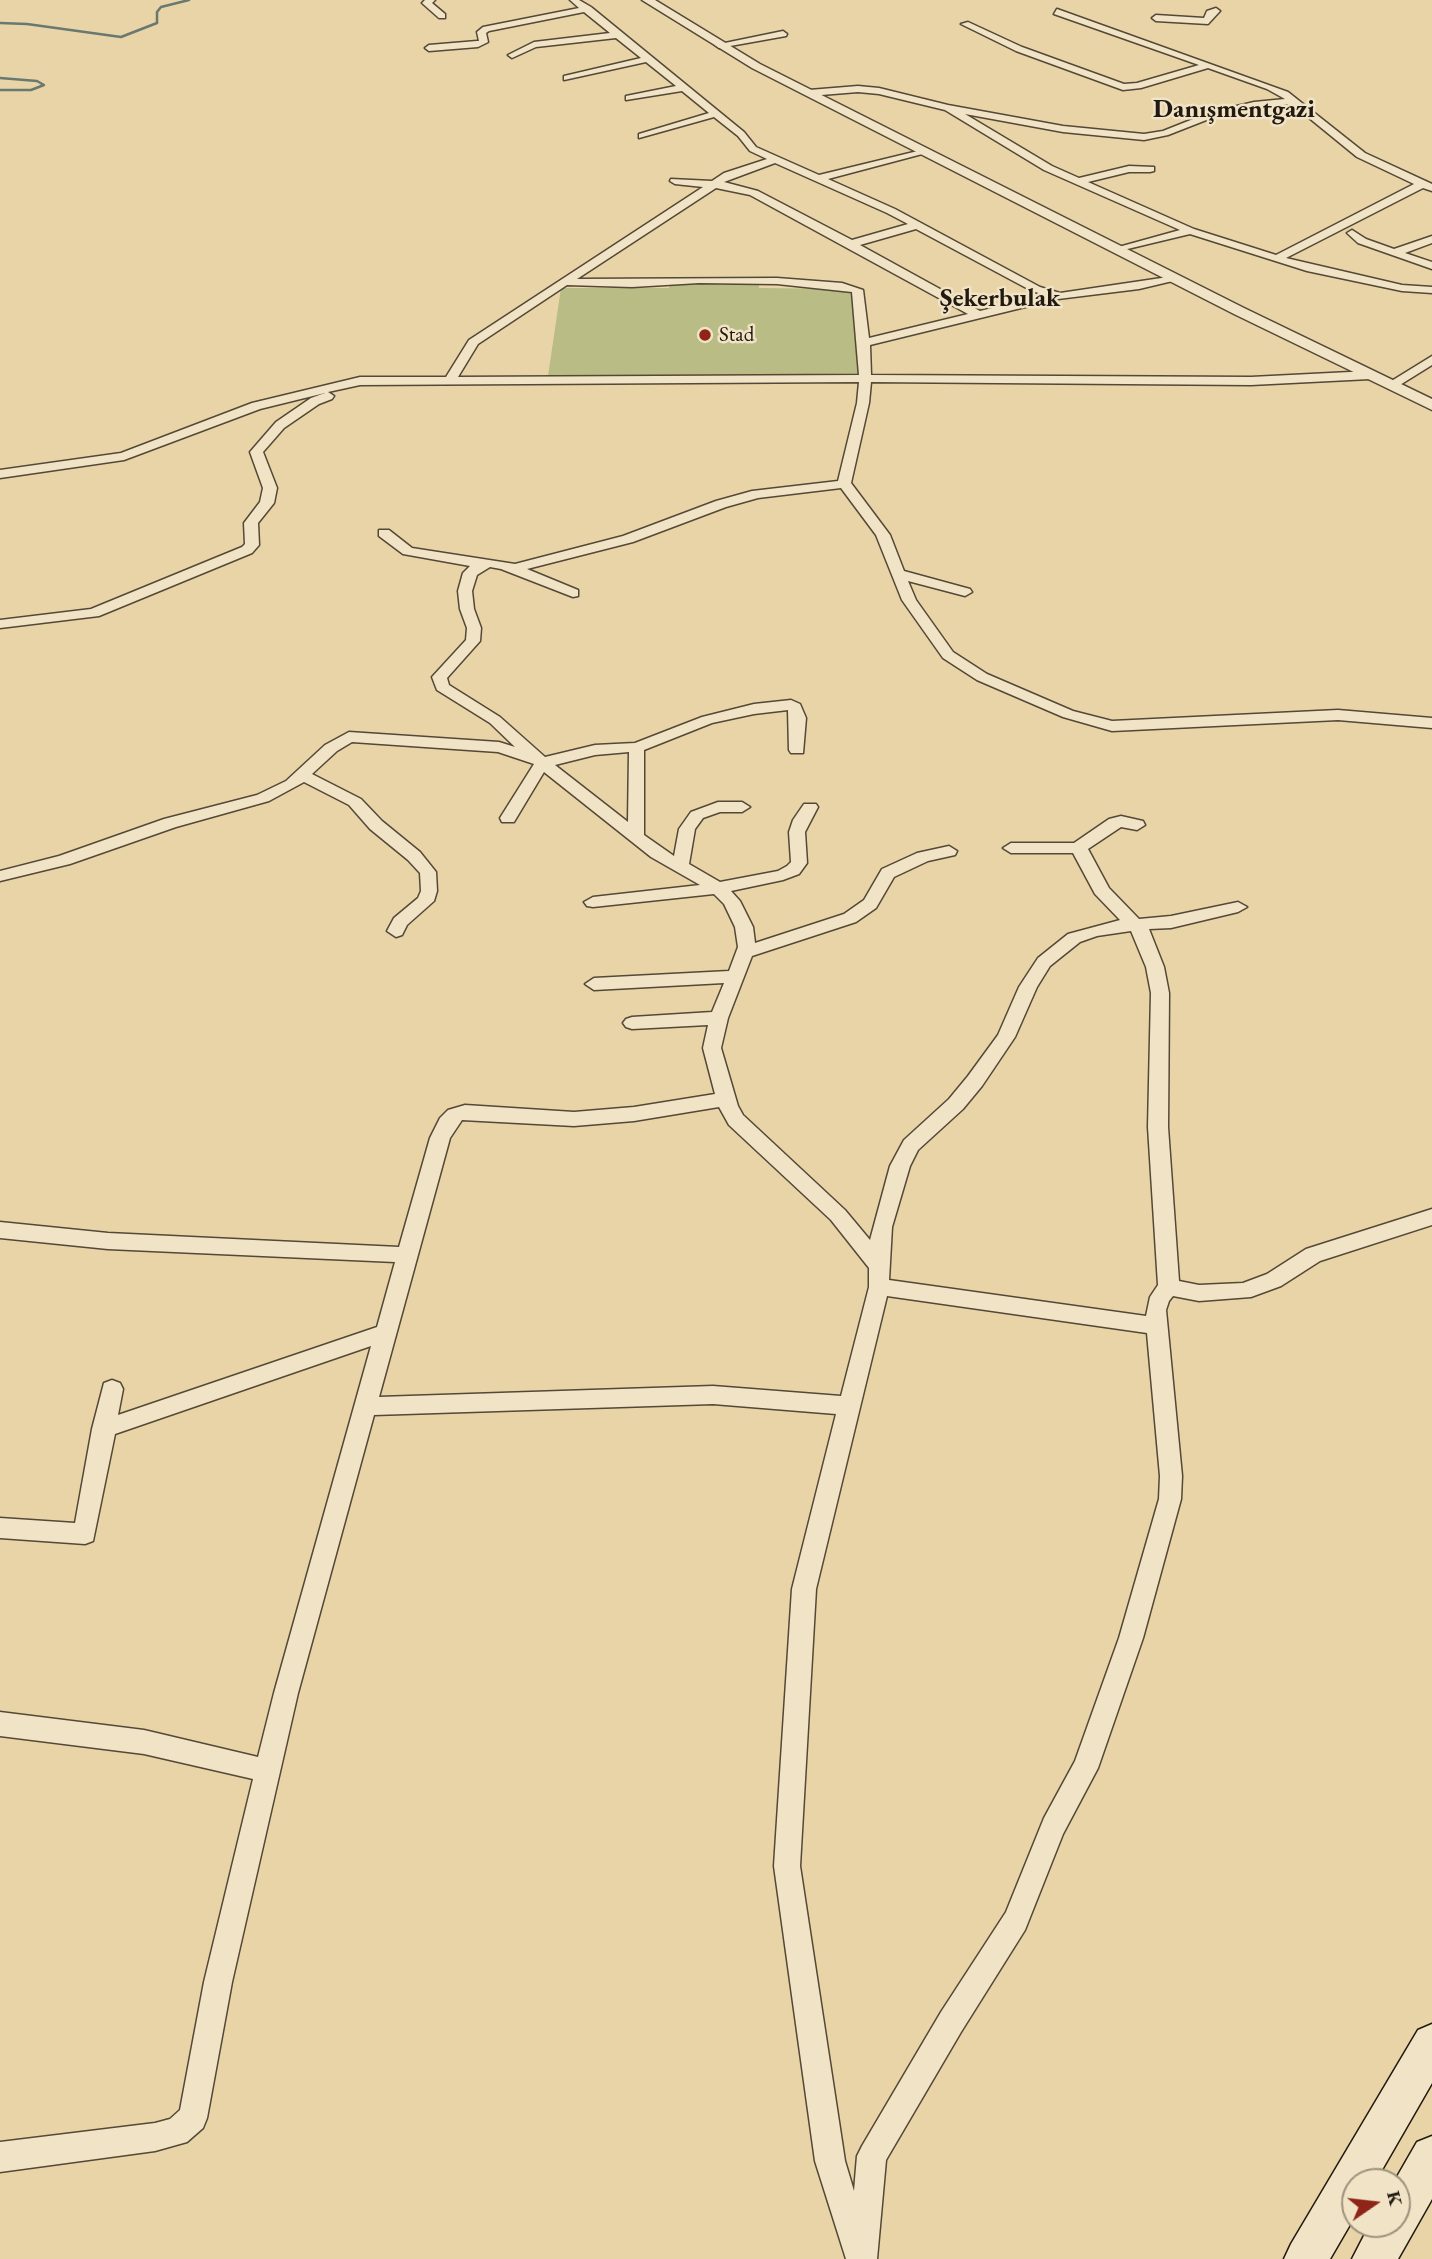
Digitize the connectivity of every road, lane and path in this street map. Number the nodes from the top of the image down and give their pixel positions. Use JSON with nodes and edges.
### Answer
{"nodes":[{"id":1,"x":431,"y":0,"type":"edge"},
{"id":2,"x":574,"y":0,"type":"edge"},
{"id":3,"x":647,"y":0,"type":"edge"},
{"id":4,"x":588,"y":9,"type":"junction"},
{"id":5,"x":1216,"y":11,"type":"dead end"},
{"id":6,"x":1057,"y":12,"type":"dead end"},
{"id":7,"x":442,"y":16,"type":"dead end"},
{"id":8,"x":965,"y":24,"type":"dead end"},
{"id":9,"x":1157,"y":28,"type":"junction"},
{"id":10,"x":783,"y":34,"type":"dead end"},
{"id":11,"x":620,"y":35,"type":"junction"},
{"id":12,"x":719,"y":45,"type":"junction"},
{"id":13,"x":429,"y":47,"type":"dead end"},
{"id":14,"x":512,"y":55,"type":"dead end"},
{"id":15,"x":648,"y":59,"type":"junction"},
{"id":16,"x":1209,"y":65,"type":"junction"},
{"id":17,"x":568,"y":78,"type":"dead end"},
{"id":18,"x":682,"y":88,"type":"junction"},
{"id":19,"x":809,"y":93,"type":"junction"},
{"id":20,"x":629,"y":98,"type":"dead end"},
{"id":21,"x":1293,"y":101,"type":"junction"},
{"id":22,"x":948,"y":108,"type":"junction"},
{"id":23,"x":715,"y":114,"type":"junction"},
{"id":24,"x":642,"y":135,"type":"dead end"},
{"id":25,"x":922,"y":151,"type":"junction"},
{"id":26,"x":776,"y":159,"type":"junction"},
{"id":27,"x":1150,"y":169,"type":"dead end"},
{"id":28,"x":819,"y":177,"type":"junction"},
{"id":29,"x":675,"y":181,"type":"dead end"},
{"id":30,"x":1080,"y":181,"type":"junction"},
{"id":31,"x":715,"y":184,"type":"junction"},
{"id":32,"x":1427,"y":186,"type":"edge"},
{"id":33,"x":917,"y":225,"type":"junction"},
{"id":34,"x":1190,"y":231,"type":"junction"},
{"id":35,"x":1353,"y":233,"type":"dead end"},
{"id":36,"x":1432,"y":239,"type":"edge"},
{"id":37,"x":852,"y":244,"type":"junction"},
{"id":38,"x":1119,"y":250,"type":"junction"},
{"id":39,"x":1396,"y":253,"type":"junction"},
{"id":40,"x":1276,"y":259,"type":"junction"},
{"id":41,"x":1432,"y":267,"type":"edge"},
{"id":42,"x":1175,"y":279,"type":"junction"},
{"id":43,"x":562,"y":282,"type":"junction"},
{"id":44,"x":1432,"y":290,"type":"edge"},
{"id":45,"x":1059,"y":296,"type":"junction"},
{"id":46,"x":978,"y":315,"type":"junction"},
{"id":47,"x":864,"y":343,"type":"junction"},
{"id":48,"x":1432,"y":360,"type":"edge"},
{"id":49,"x":1370,"y":375,"type":"junction"},
{"id":50,"x":865,"y":380,"type":"junction"},
{"id":51,"x":365,"y":381,"type":"junction"},
{"id":52,"x":450,"y":381,"type":"junction"},
{"id":53,"x":1397,"y":387,"type":"junction"},
{"id":54,"x":1432,"y":403,"type":"edge"},
{"id":55,"x":0,"y":474,"type":"edge"},
{"id":56,"x":844,"y":484,"type":"junction"},
{"id":57,"x":384,"y":533,"type":"dead end"},
{"id":58,"x":484,"y":564,"type":"junction"},
{"id":59,"x":513,"y":569,"type":"junction"},
{"id":60,"x":900,"y":574,"type":"junction"},
{"id":61,"x":965,"y":592,"type":"dead end"},
{"id":62,"x":573,"y":593,"type":"dead end"},
{"id":63,"x":0,"y":624,"type":"edge"},
{"id":64,"x":1432,"y":723,"type":"edge"},
{"id":65,"x":636,"y":748,"type":"junction"},
{"id":66,"x":797,"y":750,"type":"dead end"},
{"id":67,"x":539,"y":760,"type":"junction"},
{"id":68,"x":302,"y":775,"type":"junction"},
{"id":69,"x":742,"y":807,"type":"dead end"},
{"id":70,"x":810,"y":807,"type":"dead end"},
{"id":71,"x":508,"y":818,"type":"dead end"},
{"id":72,"x":1138,"y":825,"type":"dead end"},
{"id":73,"x":636,"y":837,"type":"junction"},
{"id":74,"x":1011,"y":848,"type":"dead end"},
{"id":75,"x":1079,"y":848,"type":"junction"},
{"id":76,"x":948,"y":851,"type":"dead end"},
{"id":77,"x":680,"y":866,"type":"junction"},
{"id":78,"x":0,"y":876,"type":"edge"},
{"id":79,"x":718,"y":888,"type":"junction"},
{"id":80,"x":593,"y":902,"type":"dead end"},
{"id":81,"x":1238,"y":907,"type":"dead end"},
{"id":82,"x":1135,"y":925,"type":"junction"},
{"id":83,"x":396,"y":931,"type":"dead end"},
{"id":84,"x":745,"y":952,"type":"junction"},
{"id":85,"x":736,"y":977,"type":"junction"},
{"id":86,"x":594,"y":984,"type":"dead end"},
{"id":87,"x":719,"y":1018,"type":"junction"},
{"id":88,"x":632,"y":1023,"type":"dead end"},
{"id":89,"x":725,"y":1098,"type":"junction"},
{"id":90,"x":1432,"y":1217,"type":"edge"},
{"id":91,"x":0,"y":1230,"type":"edge"},
{"id":92,"x":407,"y":1255,"type":"junction"},
{"id":93,"x":879,"y":1277,"type":"junction"},
{"id":94,"x":1169,"y":1287,"type":"junction"},
{"id":95,"x":1158,"y":1326,"type":"junction"},
{"id":96,"x":386,"y":1332,"type":"junction"},
{"id":97,"x":113,"y":1389,"type":"dead end"},
{"id":98,"x":366,"y":1406,"type":"junction"},
{"id":99,"x":849,"y":1406,"type":"junction"},
{"id":100,"x":103,"y":1429,"type":"junction"},
{"id":101,"x":0,"y":1528,"type":"edge"},
{"id":102,"x":0,"y":1724,"type":"edge"},
{"id":103,"x":268,"y":1771,"type":"junction"},
{"id":104,"x":1432,"y":2044,"type":"edge"},
{"id":105,"x":0,"y":2157,"type":"edge"},
{"id":106,"x":1432,"y":2157,"type":"edge"},
{"id":107,"x":1411,"y":2194,"type":"edge"},
{"id":108,"x":1386,"y":2238,"type":"edge"},
{"id":109,"x":861,"y":2259,"type":"edge"},
{"id":110,"x":1306,"y":2259,"type":"edge"},
{"id":111,"x":1374,"y":2259,"type":"edge"}],
"edges":[{"from":1,"to":7,"type":"street"},
{"from":2,"to":4,"type":"street"},
{"from":3,"to":12,"type":"street"},
{"from":4,"to":11,"type":"street"},
{"from":4,"to":13,"type":"street"},
{"from":5,"to":9,"type":"street"},
{"from":6,"to":9,"type":"street"},
{"from":8,"to":16,"type":"street"},
{"from":9,"to":16,"type":"street"},
{"from":10,"to":12,"type":"street"},
{"from":11,"to":14,"type":"street"},
{"from":11,"to":15,"type":"street"},
{"from":12,"to":19,"type":"street"},
{"from":15,"to":17,"type":"street"},
{"from":15,"to":18,"type":"street"},
{"from":16,"to":21,"type":"street"},
{"from":18,"to":20,"type":"street"},
{"from":18,"to":23,"type":"street"},
{"from":19,"to":22,"type":"street"},
{"from":19,"to":25,"type":"street"},
{"from":21,"to":22,"type":"street"},
{"from":21,"to":32,"type":"street"},
{"from":22,"to":30,"type":"street"},
{"from":23,"to":24,"type":"street"},
{"from":23,"to":26,"type":"street"},
{"from":25,"to":28,"type":"street"},
{"from":25,"to":38,"type":"street"},
{"from":26,"to":28,"type":"street"},
{"from":26,"to":31,"type":"street"},
{"from":27,"to":30,"type":"street"},
{"from":28,"to":33,"type":"street"},
{"from":29,"to":31,"type":"street"},
{"from":30,"to":34,"type":"street"},
{"from":31,"to":37,"type":"street"},
{"from":31,"to":43,"type":"street"},
{"from":32,"to":40,"type":"street"},
{"from":33,"to":37,"type":"street"},
{"from":33,"to":45,"type":"street"},
{"from":34,"to":38,"type":"street"},
{"from":34,"to":40,"type":"street"},
{"from":35,"to":39,"type":"street"},
{"from":36,"to":39,"type":"street"},
{"from":37,"to":46,"type":"street"},
{"from":38,"to":42,"type":"street"},
{"from":39,"to":41,"type":"street"},
{"from":40,"to":44,"type":"street"},
{"from":42,"to":45,"type":"street"},
{"from":42,"to":49,"type":"street"},
{"from":43,"to":47,"type":"street"},
{"from":43,"to":52,"type":"street"},
{"from":45,"to":46,"type":"street"},
{"from":46,"to":47,"type":"street"},
{"from":47,"to":50,"type":"street"},
{"from":48,"to":53,"type":"street"},
{"from":49,"to":50,"type":"street"},
{"from":49,"to":53,"type":"street"},
{"from":50,"to":52,"type":"street"},
{"from":50,"to":56,"type":"street"},
{"from":51,"to":52,"type":"street"},
{"from":51,"to":55,"type":"street"},
{"from":51,"to":63,"type":"street"},
{"from":53,"to":54,"type":"street"},
{"from":56,"to":59,"type":"street"},
{"from":56,"to":60,"type":"street"},
{"from":57,"to":58,"type":"street"},
{"from":58,"to":59,"type":"street"},
{"from":58,"to":67,"type":"street"},
{"from":59,"to":62,"type":"street"},
{"from":60,"to":61,"type":"street"},
{"from":60,"to":64,"type":"street"},
{"from":65,"to":66,"type":"street"},
{"from":65,"to":67,"type":"street"},
{"from":65,"to":73,"type":"street"},
{"from":67,"to":68,"type":"street"},
{"from":67,"to":71,"type":"street"},
{"from":67,"to":73,"type":"street"},
{"from":68,"to":78,"type":"street"},
{"from":68,"to":83,"type":"street"},
{"from":69,"to":77,"type":"street"},
{"from":70,"to":79,"type":"street"},
{"from":72,"to":75,"type":"street"},
{"from":73,"to":77,"type":"street"},
{"from":74,"to":75,"type":"street"},
{"from":75,"to":82,"type":"street"},
{"from":76,"to":84,"type":"street"},
{"from":77,"to":79,"type":"street"},
{"from":79,"to":80,"type":"street"},
{"from":79,"to":84,"type":"street"},
{"from":81,"to":82,"type":"street"},
{"from":82,"to":93,"type":"street"},
{"from":82,"to":94,"type":"street"},
{"from":84,"to":85,"type":"street"},
{"from":85,"to":86,"type":"street"},
{"from":85,"to":87,"type":"street"},
{"from":87,"to":88,"type":"street"},
{"from":87,"to":89,"type":"street"},
{"from":89,"to":92,"type":"street"},
{"from":89,"to":93,"type":"street"},
{"from":90,"to":94,"type":"street"},
{"from":91,"to":92,"type":"street"},
{"from":92,"to":96,"type":"street"},
{"from":93,"to":95,"type":"street"},
{"from":93,"to":99,"type":"street"},
{"from":94,"to":95,"type":"street"},
{"from":95,"to":109,"type":"street"},
{"from":96,"to":98,"type":"street"},
{"from":96,"to":100,"type":"street"},
{"from":97,"to":100,"type":"street"},
{"from":98,"to":99,"type":"street"},
{"from":98,"to":103,"type":"street"},
{"from":99,"to":109,"type":"street"},
{"from":100,"to":101,"type":"street"},
{"from":102,"to":103,"type":"street"},
{"from":103,"to":105,"type":"street"},
{"from":104,"to":110,"type":"main road"},
{"from":106,"to":107,"type":"main road"},
{"from":108,"to":111,"type":"main road"}]}
